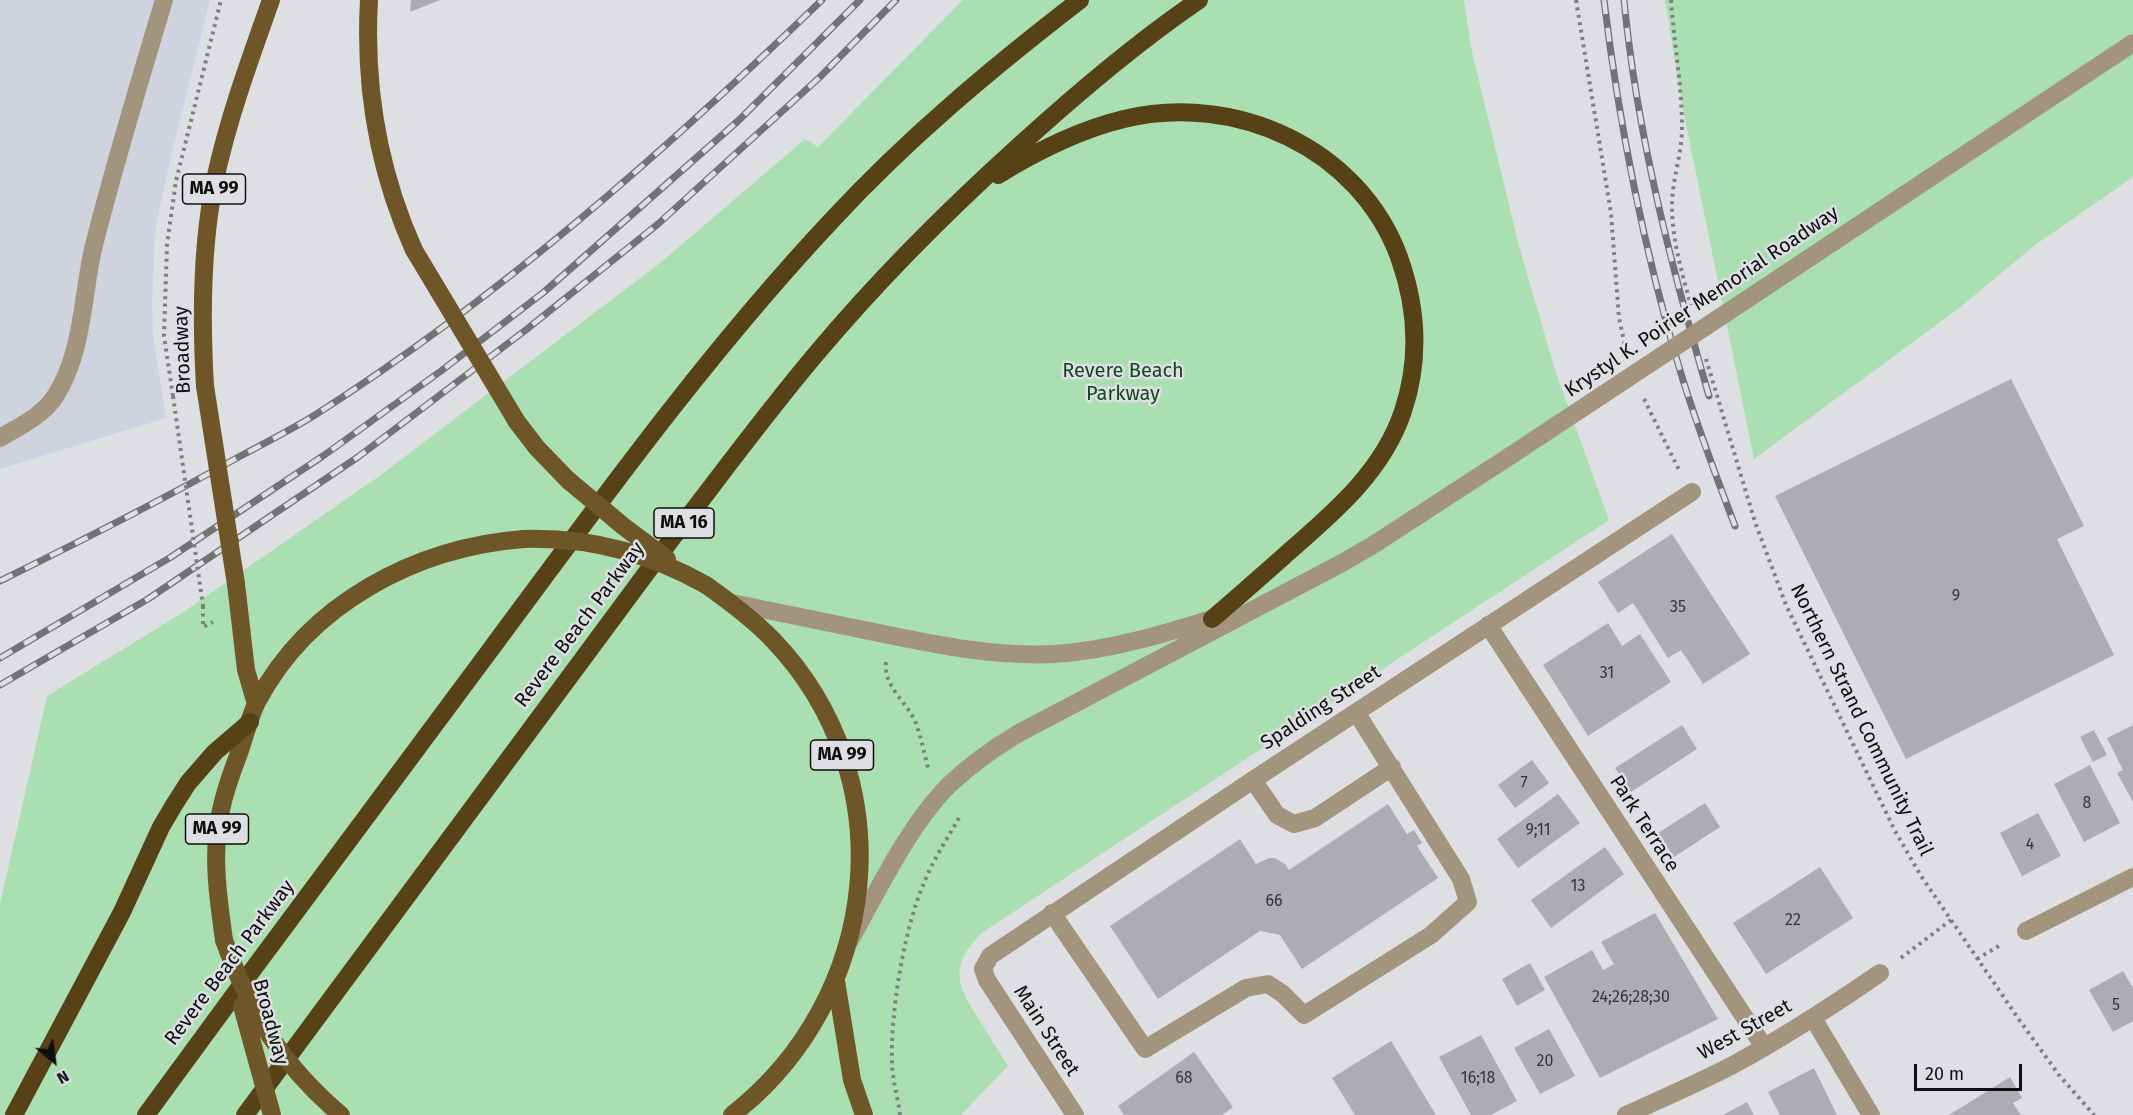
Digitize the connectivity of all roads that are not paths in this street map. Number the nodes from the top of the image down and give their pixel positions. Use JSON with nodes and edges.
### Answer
{"nodes":[{"id":1,"x":164,"y":0,"type":"edge"},
{"id":2,"x":271,"y":0,"type":"edge"},
{"id":3,"x":369,"y":0,"type":"edge"},
{"id":4,"x":1080,"y":0,"type":"edge"},
{"id":5,"x":1199,"y":0,"type":"edge"},
{"id":6,"x":2133,"y":44,"type":"edge"},
{"id":7,"x":948,"y":212,"type":"junction"},
{"id":8,"x":0,"y":438,"type":"edge"},
{"id":9,"x":1692,"y":492,"type":"road end"},
{"id":10,"x":706,"y":585,"type":"junction"},
{"id":11,"x":1291,"y":591,"type":"junction"},
{"id":12,"x":732,"y":603,"type":"junction"},
{"id":13,"x":1212,"y":619,"type":"junction"},
{"id":14,"x":1488,"y":625,"type":"junction"},
{"id":15,"x":256,"y":704,"type":"junction"},
{"id":16,"x":1356,"y":712,"type":"junction"},
{"id":17,"x":250,"y":722,"type":"junction"},
{"id":18,"x":1392,"y":767,"type":"junction"},
{"id":19,"x":1253,"y":780,"type":"junction"},
{"id":20,"x":2133,"y":877,"type":"edge"},
{"id":21,"x":1052,"y":913,"type":"junction"},
{"id":22,"x":2026,"y":932,"type":"dead end"},
{"id":23,"x":224,"y":940,"type":"junction"},
{"id":24,"x":848,"y":943,"type":"junction"},
{"id":25,"x":983,"y":969,"type":"joint"},
{"id":26,"x":1880,"y":972,"type":"road end"},
{"id":27,"x":836,"y":981,"type":"junction"},
{"id":28,"x":1813,"y":1018,"type":"junction"},
{"id":29,"x":1764,"y":1047,"type":"junction"},
{"id":30,"x":14,"y":1115,"type":"edge"},
{"id":31,"x":146,"y":1115,"type":"edge"},
{"id":32,"x":245,"y":1115,"type":"edge"},
{"id":33,"x":272,"y":1115,"type":"edge"},
{"id":34,"x":341,"y":1115,"type":"edge"},
{"id":35,"x":732,"y":1115,"type":"edge"},
{"id":36,"x":864,"y":1115,"type":"edge"},
{"id":37,"x":1075,"y":1115,"type":"edge"},
{"id":38,"x":1626,"y":1115,"type":"edge"},
{"id":39,"x":1871,"y":1115,"type":"edge"}],
"edges":[{"from":1,"to":8,"type":"street"},
{"from":2,"to":15,"type":"main road","name":"Broadway","number":"MA 99","bridge":true},
{"from":3,"to":10,"type":"main road","number":"MA 99","bridge":true},
{"from":4,"to":31,"type":"highway","name":"Revere Beach Parkway"},
{"from":5,"to":7,"type":"highway","name":"Revere Beach Parkway","number":"MA 16"},
{"from":6,"to":11,"type":"street","name":"Krystyl K. Poirier Memorial Roadway","bridge":true},
{"from":7,"to":13,"type":"highway"},
{"from":7,"to":32,"type":"highway","name":"Revere Beach Parkway","number":"MA 16"},
{"from":9,"to":14,"type":"street","name":"Spalding Street"},
{"from":10,"to":12,"type":"main road","number":"MA 99"},
{"from":10,"to":15,"type":"main road","bridge":true},
{"from":11,"to":13,"type":"street","name":"Krystyl K. Poirier Memorial Roadway"},
{"from":11,"to":24,"type":"street","name":"Krystyl K. Poirier Memorial Roadway"},
{"from":12,"to":13,"type":"street","name":"Krystyl K. Poirier Memorial Roadway"},
{"from":12,"to":24,"type":"main road","number":"MA 99"},
{"from":14,"to":16,"type":"street","name":"Spalding Street"},
{"from":14,"to":29,"type":"street","name":"Park Terrace"},
{"from":15,"to":17,"type":"main road"},
{"from":16,"to":18,"type":"street"},
{"from":16,"to":19,"type":"street","name":"Spalding Street"},
{"from":17,"to":23,"type":"main road","number":"MA 99"},
{"from":17,"to":30,"type":"highway"},
{"from":18,"to":19,"type":"street"},
{"from":18,"to":21,"type":"street"},
{"from":19,"to":21,"type":"street","name":"Spalding Street"},
{"from":20,"to":22,"type":"street"},
{"from":21,"to":25,"type":"street","name":"Spalding Street"},
{"from":23,"to":33,"type":"main road","name":"Broadway","number":"MA 99","bridge":true},
{"from":23,"to":34,"type":"main road","bridge":true},
{"from":24,"to":27,"type":"main road","number":"MA 99"},
{"from":25,"to":37,"type":"street","name":"Main Street"},
{"from":26,"to":28,"type":"street","name":"West Street"},
{"from":27,"to":35,"type":"main road","number":"MA 99"},
{"from":27,"to":36,"type":"main road"},
{"from":28,"to":29,"type":"street","name":"West Street"},
{"from":28,"to":39,"type":"street"},
{"from":29,"to":38,"type":"street","name":"West Street"}]}
